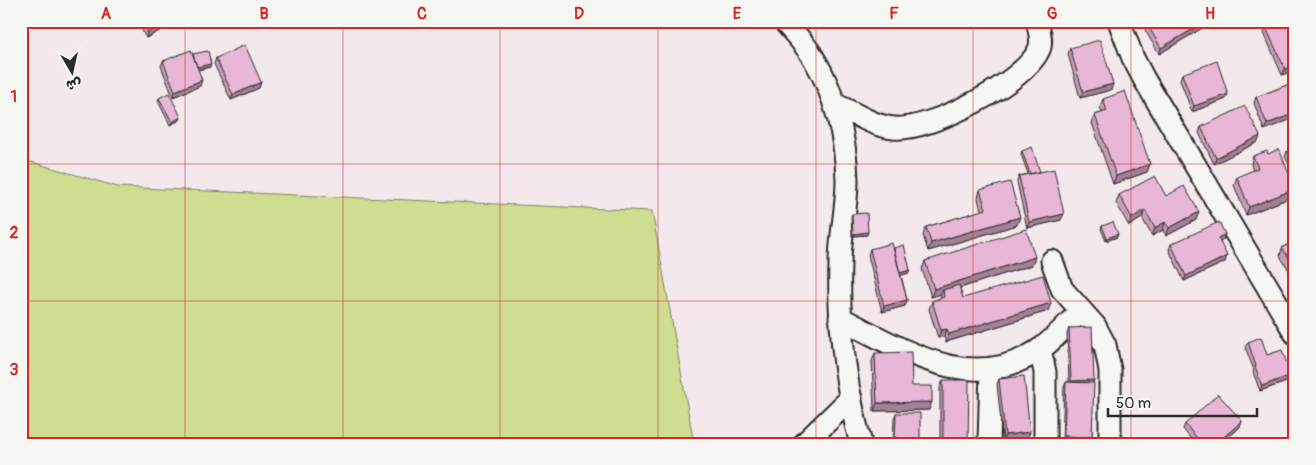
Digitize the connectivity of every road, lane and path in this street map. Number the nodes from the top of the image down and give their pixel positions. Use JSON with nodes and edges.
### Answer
{"nodes":[{"id":1,"x":784,"y":21,"type":"edge"},
{"id":2,"x":1037,"y":21,"type":"edge"},
{"id":3,"x":1120,"y":21,"type":"edge"},
{"id":4,"x":834,"y":104,"type":"junction"},
{"id":5,"x":1052,"y":262,"type":"dead end"},
{"id":6,"x":1081,"y":311,"type":"junction"},
{"id":7,"x":840,"y":318,"type":"junction"},
{"id":8,"x":1295,"y":332,"type":"edge"},
{"id":9,"x":1040,"y":350,"type":"junction"},
{"id":10,"x":991,"y":368,"type":"junction"},
{"id":11,"x":851,"y":398,"type":"junction"},
{"id":12,"x":804,"y":444,"type":"edge"},
{"id":13,"x":861,"y":444,"type":"edge"},
{"id":14,"x":990,"y":444,"type":"edge"},
{"id":15,"x":1045,"y":444,"type":"edge"},
{"id":16,"x":1110,"y":444,"type":"edge"}],
"edges":[{"from":1,"to":4,"type":"street"},
{"from":2,"to":4,"type":"street"},
{"from":3,"to":8,"type":"street"},
{"from":4,"to":7,"type":"street"},
{"from":5,"to":6,"type":"street"},
{"from":6,"to":9,"type":"street"},
{"from":6,"to":16,"type":"street"},
{"from":7,"to":10,"type":"street"},
{"from":7,"to":11,"type":"street"},
{"from":9,"to":10,"type":"street"},
{"from":9,"to":15,"type":"street"},
{"from":10,"to":14,"type":"street"},
{"from":11,"to":12,"type":"street"},
{"from":11,"to":13,"type":"street"}]}
